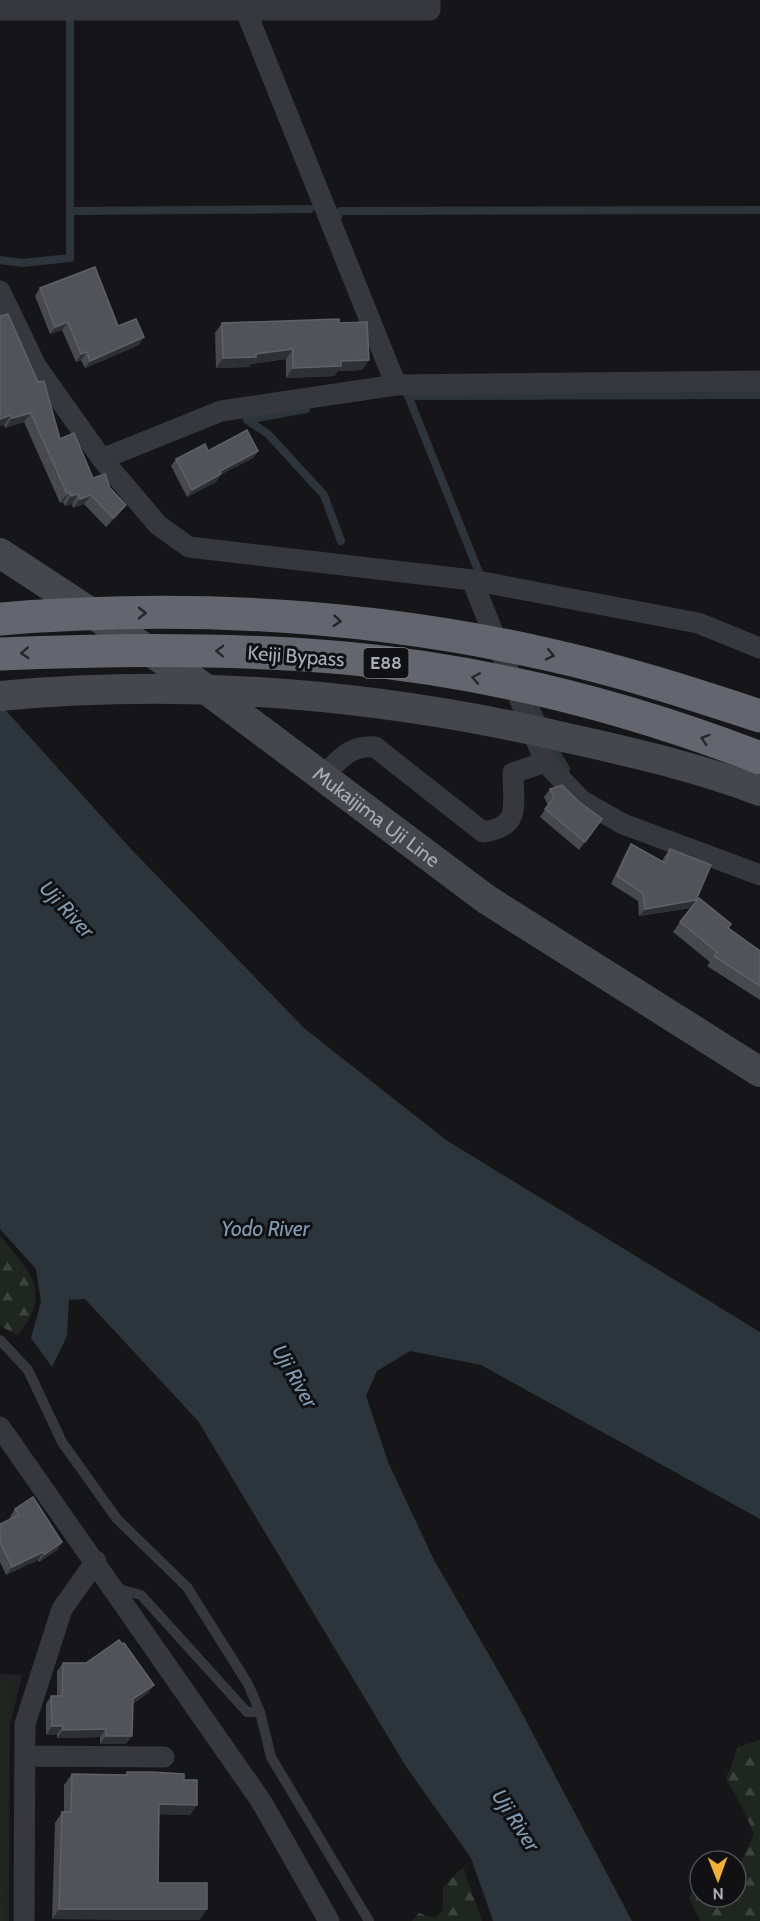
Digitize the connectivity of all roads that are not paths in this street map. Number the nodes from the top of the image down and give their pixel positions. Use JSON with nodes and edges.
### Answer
{"nodes":[{"id":1,"x":430,"y":0,"type":"edge"},
{"id":2,"x":244,"y":5,"type":"edge"},
{"id":3,"x":0,"y":10,"type":"edge"},
{"id":4,"x":0,"y":291,"type":"edge"},
{"id":5,"x":760,"y":381,"type":"edge"},
{"id":6,"x":396,"y":385,"type":"junction"},
{"id":7,"x":102,"y":459,"type":"junction"},
{"id":8,"x":0,"y":553,"type":"edge"},
{"id":9,"x":472,"y":580,"type":"junction"},
{"id":10,"x":0,"y":619,"type":"edge"},
{"id":11,"x":760,"y":648,"type":"edge"},
{"id":12,"x":0,"y":654,"type":"edge"},
{"id":13,"x":0,"y":696,"type":"edge"},
{"id":14,"x":760,"y":716,"type":"edge"},
{"id":15,"x":760,"y":758,"type":"edge"},
{"id":16,"x":545,"y":762,"type":"junction"},
{"id":17,"x":323,"y":776,"type":"junction"},
{"id":18,"x":760,"y":791,"type":"edge"},
{"id":19,"x":760,"y":875,"type":"edge"},
{"id":20,"x":760,"y":1072,"type":"edge"},
{"id":21,"x":0,"y":1340,"type":"edge"},
{"id":22,"x":0,"y":1427,"type":"edge"},
{"id":23,"x":96,"y":1561,"type":"junction"},
{"id":24,"x":114,"y":1588,"type":"junction"},
{"id":25,"x":260,"y":1712,"type":"junction"},
{"id":26,"x":25,"y":1756,"type":"junction"},
{"id":27,"x":164,"y":1757,"type":"dead end"},
{"id":28,"x":24,"y":1921,"type":"edge"},
{"id":29,"x":329,"y":1921,"type":"edge"},
{"id":30,"x":369,"y":1921,"type":"edge"}],
"edges":[{"from":1,"to":2,"type":"street"},
{"from":2,"to":3,"type":"street"},
{"from":2,"to":6,"type":"street"},
{"from":4,"to":7,"type":"street"},
{"from":5,"to":6,"type":"street"},
{"from":6,"to":7,"type":"street"},
{"from":7,"to":9,"type":"street"},
{"from":8,"to":17,"type":"main road","name":"Mukaijima Uji Line"},
{"from":9,"to":11,"type":"street"},
{"from":9,"to":16,"type":"street"},
{"from":10,"to":14,"type":"highway","name":"Keiji Bypass","number":"E88","one_way":true},
{"from":15,"to":12,"type":"highway","name":"Keiji Bypass","number":"E88","one_way":true},
{"from":13,"to":18,"type":"main road"},
{"from":16,"to":17,"type":"street"},
{"from":16,"to":19,"type":"street"},
{"from":17,"to":20,"type":"main road","name":"Mukaijima Uji Line"},
{"from":21,"to":25,"type":"lane"},
{"from":22,"to":23,"type":"street"},
{"from":23,"to":24,"type":"street"},
{"from":23,"to":26,"type":"street"},
{"from":24,"to":25,"type":"lane"},
{"from":24,"to":29,"type":"street"},
{"from":25,"to":30,"type":"lane"},
{"from":26,"to":27,"type":"street"},
{"from":26,"to":28,"type":"street"}]}
